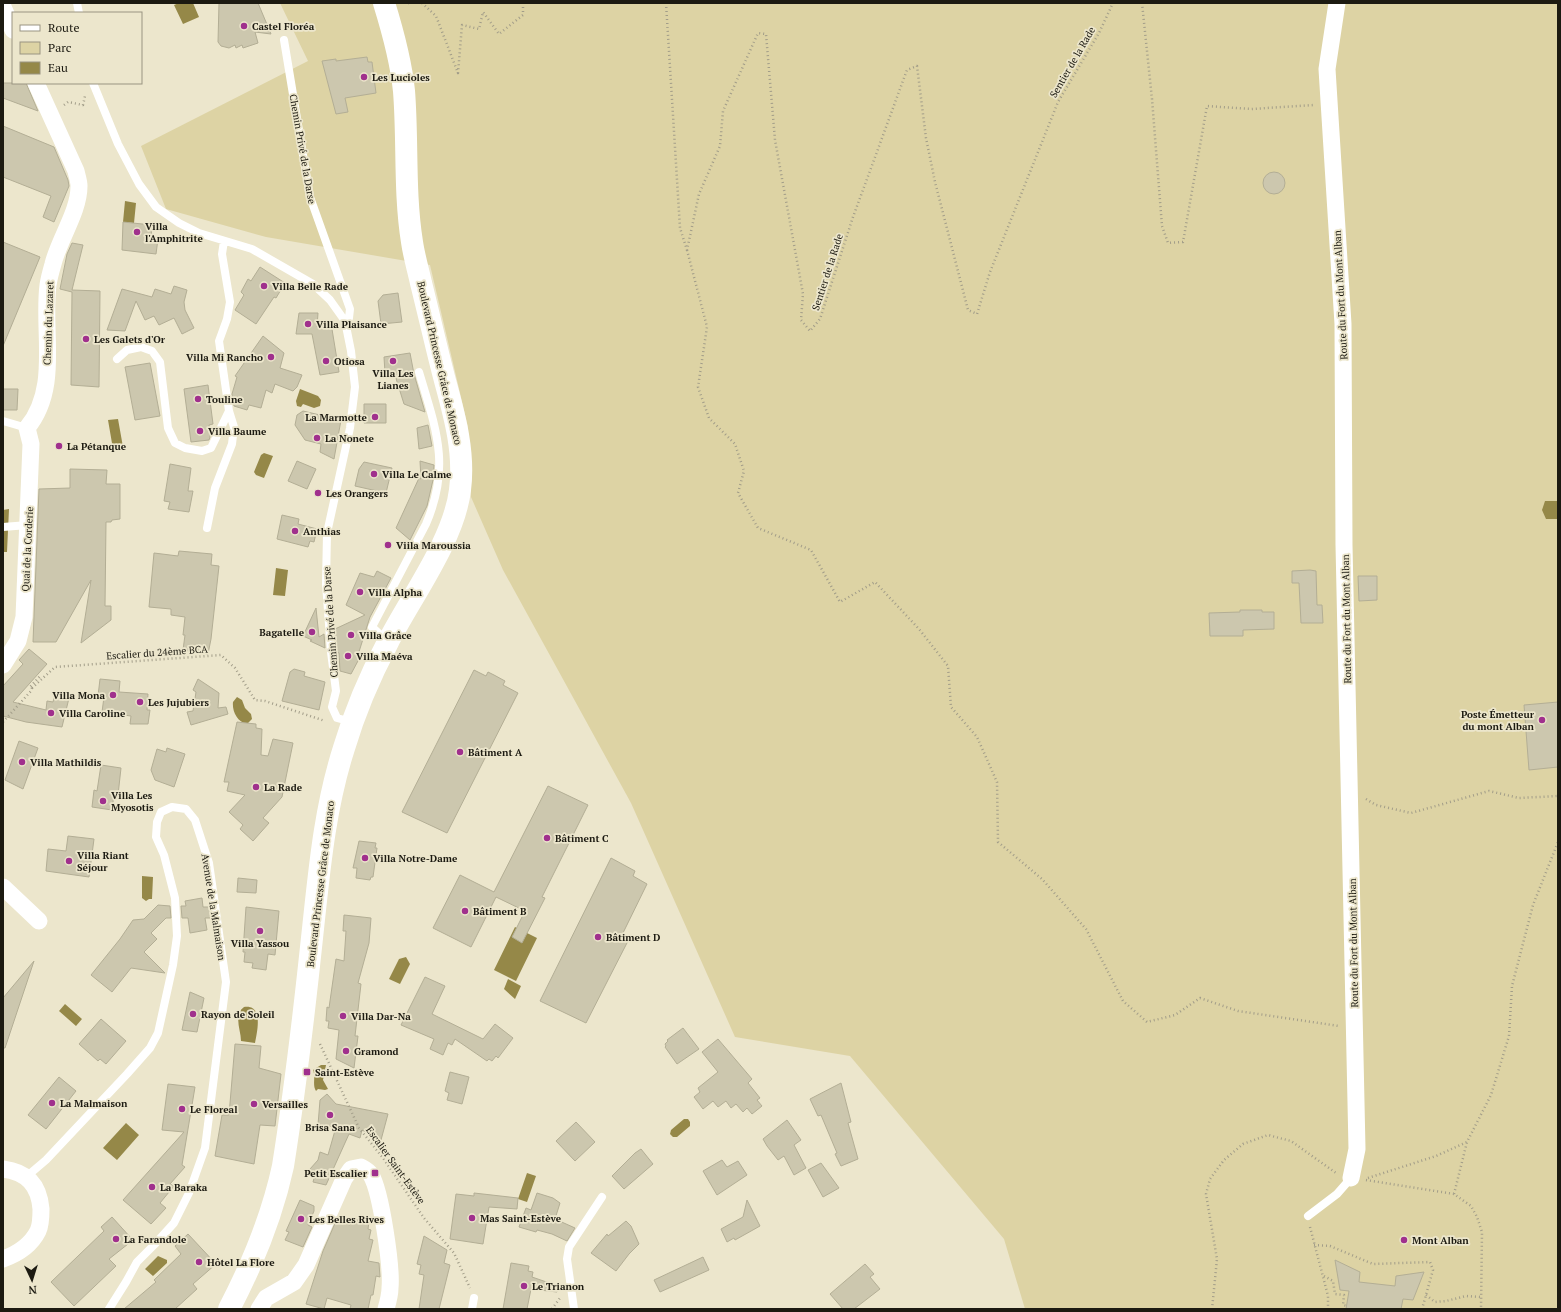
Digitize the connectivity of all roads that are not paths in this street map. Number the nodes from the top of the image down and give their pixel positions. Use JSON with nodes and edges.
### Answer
{"nodes":[{"id":1,"x":384,"y":3,"type":"edge"},
{"id":2,"x":1337,"y":3,"type":"edge"},
{"id":3,"x":3,"y":7,"type":"edge"},
{"id":4,"x":12,"y":28,"type":"edge"},
{"id":5,"x":284,"y":40,"type":"dead end"},
{"id":6,"x":36,"y":84,"type":"edge"},
{"id":7,"x":93,"y":84,"type":"edge"},
{"id":8,"x":224,"y":241,"type":"junction"},
{"id":9,"x":344,"y":321,"type":"junction"},
{"id":10,"x":118,"y":359,"type":"dead end"},
{"id":11,"x":419,"y":372,"type":"dead end"},
{"id":12,"x":229,"y":411,"type":"junction"},
{"id":13,"x":3,"y":421,"type":"edge"},
{"id":14,"x":27,"y":428,"type":"junction"},
{"id":15,"x":28,"y":525,"type":"junction"},
{"id":16,"x":3,"y":526,"type":"edge"},
{"id":17,"x":207,"y":528,"type":"dead end"},
{"id":18,"x":388,"y":642,"type":"junction"},
{"id":19,"x":3,"y":665,"type":"edge"},
{"id":20,"x":344,"y":720,"type":"junction"},
{"id":21,"x":3,"y":887,"type":"edge"},
{"id":22,"x":39,"y":921,"type":"dead end"},
{"id":23,"x":3,"y":1169,"type":"edge"},
{"id":24,"x":26,"y":1177,"type":"junction"},
{"id":25,"x":1354,"y":1180,"type":"joint"},
{"id":26,"x":602,"y":1197,"type":"dead end"},
{"id":27,"x":1308,"y":1216,"type":"road end"},
{"id":28,"x":3,"y":1259,"type":"edge"},
{"id":29,"x":474,"y":1298,"type":"road end"},
{"id":30,"x":109,"y":1309,"type":"edge"},
{"id":31,"x":229,"y":1309,"type":"edge"},
{"id":32,"x":260,"y":1309,"type":"edge"},
{"id":33,"x":386,"y":1309,"type":"edge"},
{"id":34,"x":472,"y":1309,"type":"edge"},
{"id":35,"x":574,"y":1309,"type":"edge"}],
"edges":[{"from":1,"to":18,"type":"main road","name":"Boulevard Princesse Grâce de Monaco"},
{"from":2,"to":25,"type":"street","name":"Route du Fort du Mont Alban"},
{"from":3,"to":4,"type":"street"},
{"from":5,"to":9,"type":"lane","name":"Chemin Privé de la Darse"},
{"from":6,"to":14,"type":"street","name":"Chemin du Lazaret"},
{"from":7,"to":8,"type":"lane","name":"Chemin Privé de la Darse"},
{"from":8,"to":9,"type":"lane","name":"Chemin Privé de la Darse"},
{"from":8,"to":12,"type":"lane"},
{"from":9,"to":20,"type":"lane","name":"Chemin Privé de la Darse"},
{"from":10,"to":12,"type":"lane"},
{"from":11,"to":18,"type":"lane"},
{"from":12,"to":17,"type":"lane"},
{"from":13,"to":14,"type":"lane"},
{"from":14,"to":15,"type":"street","name":"Quai de la Corderie"},
{"from":15,"to":16,"type":"lane"},
{"from":15,"to":19,"type":"street","name":"Quai de la Corderie"},
{"from":18,"to":20,"type":"main road","name":"Boulevard Princesse Grâce de Monaco"},
{"from":20,"to":31,"type":"main road","name":"Boulevard Princesse Grâce de Monaco"},
{"from":21,"to":22,"type":"street"},
{"from":23,"to":24,"type":"street"},
{"from":24,"to":28,"type":"street"},
{"from":24,"to":30,"type":"lane","name":"Avenue de la Malmaison"},
{"from":25,"to":27,"type":"lane"},
{"from":26,"to":35,"type":"lane"},
{"from":29,"to":34,"type":"lane"},
{"from":32,"to":33,"type":"street"}]}
